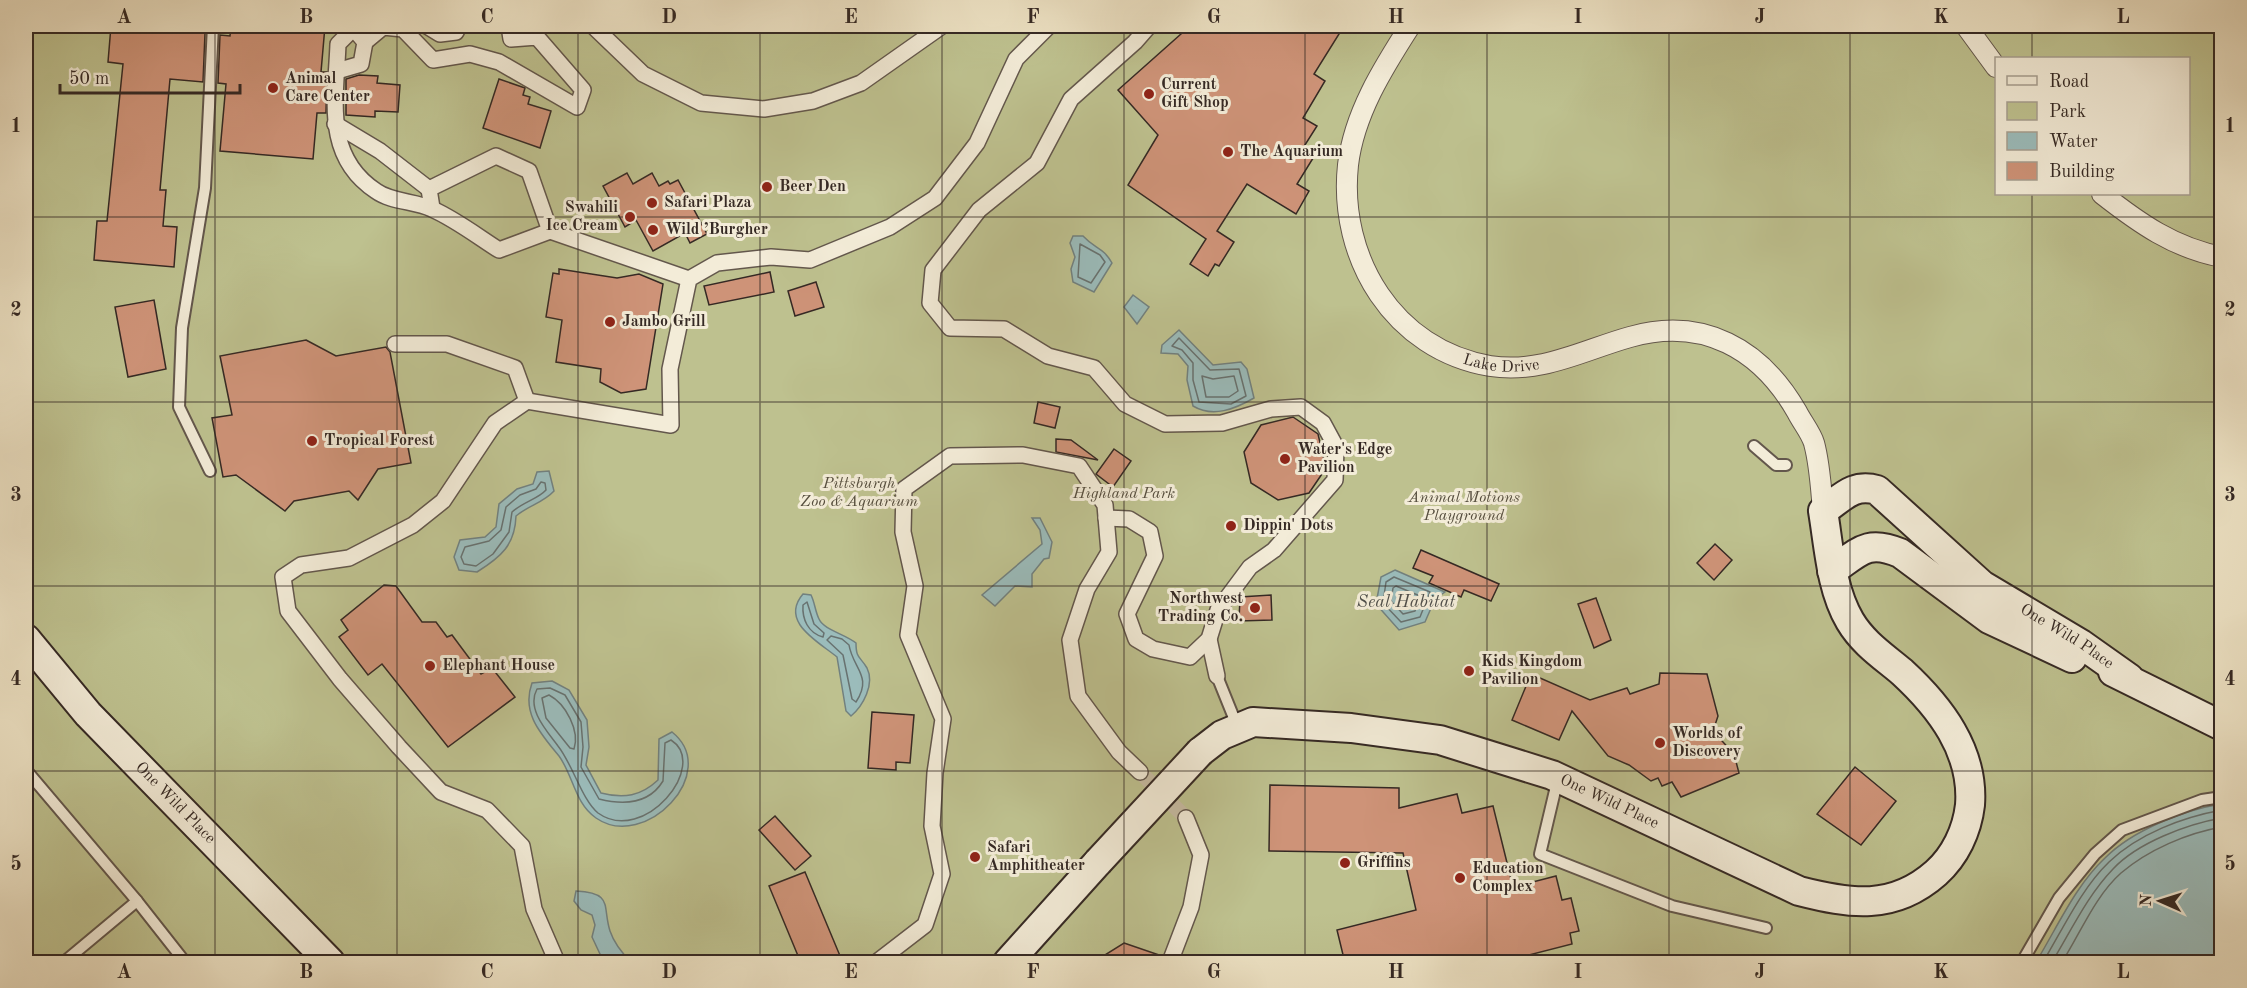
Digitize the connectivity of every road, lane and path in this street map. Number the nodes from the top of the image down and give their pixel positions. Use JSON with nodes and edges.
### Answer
{"nodes":[{"id":1,"x":213,"y":26,"type":"edge"},
{"id":2,"x":427,"y":26,"type":"edge"},
{"id":3,"x":459,"y":26,"type":"edge"},
{"id":4,"x":509,"y":26,"type":"edge"},
{"id":5,"x":593,"y":26,"type":"edge"},
{"id":6,"x":942,"y":26,"type":"edge"},
{"id":7,"x":1049,"y":26,"type":"edge"},
{"id":8,"x":1149,"y":26,"type":"edge"},
{"id":9,"x":1410,"y":26,"type":"edge"},
{"id":10,"x":1966,"y":26,"type":"edge"},
{"id":11,"x":355,"y":27,"type":"edge"},
{"id":12,"x":364,"y":42,"type":"junction"},
{"id":13,"x":1995,"y":66,"type":"edge"},
{"id":14,"x":337,"y":71,"type":"junction"},
{"id":15,"x":335,"y":124,"type":"junction"},
{"id":16,"x":429,"y":189,"type":"junction"},
{"id":17,"x":2103,"y":195,"type":"edge"},
{"id":18,"x":432,"y":208,"type":"junction"},
{"id":19,"x":550,"y":231,"type":"junction"},
{"id":20,"x":2222,"y":257,"type":"edge"},
{"id":21,"x":689,"y":279,"type":"junction"},
{"id":22,"x":395,"y":344,"type":"dead end"},
{"id":23,"x":527,"y":401,"type":"junction"},
{"id":24,"x":1754,"y":446,"type":"dead end"},
{"id":25,"x":1786,"y":465,"type":"dead end"},
{"id":26,"x":210,"y":471,"type":"dead end"},
{"id":27,"x":1823,"y":511,"type":"junction"},
{"id":28,"x":1106,"y":518,"type":"junction"},
{"id":29,"x":1832,"y":571,"type":"junction"},
{"id":30,"x":26,"y":639,"type":"edge"},
{"id":31,"x":1209,"y":639,"type":"junction"},
{"id":32,"x":1217,"y":676,"type":"joint"},
{"id":33,"x":2129,"y":678,"type":"junction"},
{"id":34,"x":2222,"y":726,"type":"edge"},
{"id":35,"x":1238,"y":728,"type":"junction"},
{"id":36,"x":26,"y":770,"type":"edge"},
{"id":37,"x":1140,"y":772,"type":"tunnel mouth"},
{"id":38,"x":1558,"y":778,"type":"junction"},
{"id":39,"x":2222,"y":797,"type":"edge"},
{"id":40,"x":1186,"y":818,"type":"tunnel mouth"},
{"id":41,"x":137,"y":901,"type":"junction"},
{"id":42,"x":1766,"y":928,"type":"dead end"},
{"id":43,"x":64,"y":963,"type":"edge"},
{"id":44,"x":185,"y":963,"type":"edge"},
{"id":45,"x":330,"y":963,"type":"edge"},
{"id":46,"x":557,"y":963,"type":"edge"},
{"id":47,"x":877,"y":963,"type":"edge"},
{"id":48,"x":1008,"y":963,"type":"edge"},
{"id":49,"x":1170,"y":963,"type":"edge"},
{"id":50,"x":2022,"y":963,"type":"edge"}],
"edges":[{"from":1,"to":26,"type":"lane"},
{"from":2,"to":3,"type":"street"},
{"from":4,"to":12,"type":"street"},
{"from":5,"to":6,"type":"street"},
{"from":7,"to":21,"type":"street"},
{"from":8,"to":31,"type":"street"},
{"from":9,"to":27,"type":"street","name":"Lake Drive"},
{"from":10,"to":13,"type":"street"},
{"from":11,"to":12,"type":"street"},
{"from":11,"to":14,"type":"street"},
{"from":12,"to":14,"type":"street"},
{"from":14,"to":15,"type":"street"},
{"from":15,"to":16,"type":"street"},
{"from":15,"to":18,"type":"street"},
{"from":16,"to":18,"type":"street"},
{"from":16,"to":19,"type":"street"},
{"from":17,"to":20,"type":"street"},
{"from":18,"to":19,"type":"street"},
{"from":19,"to":21,"type":"street"},
{"from":21,"to":23,"type":"street"},
{"from":22,"to":23,"type":"street"},
{"from":23,"to":46,"type":"street"},
{"from":24,"to":25,"type":"lane"},
{"from":27,"to":29,"type":"main road","name":"One Wild Place"},
{"from":27,"to":33,"type":"main road","name":"One Wild Place"},
{"from":28,"to":31,"type":"street"},
{"from":28,"to":37,"type":"street"},
{"from":28,"to":47,"type":"street"},
{"from":29,"to":33,"type":"main road","name":"One Wild Place"},
{"from":29,"to":38,"type":"main road","name":"One Wild Place"},
{"from":30,"to":45,"type":"main road","name":"One Wild Place"},
{"from":31,"to":32,"type":"street"},
{"from":32,"to":35,"type":"lane"},
{"from":33,"to":34,"type":"main road","name":"One Wild Place"},
{"from":35,"to":38,"type":"main road","name":"One Wild Place"},
{"from":35,"to":48,"type":"main road","name":"One Wild Place","bridge":true},
{"from":36,"to":41,"type":"lane"},
{"from":38,"to":42,"type":"lane"},
{"from":39,"to":50,"type":"lane"},
{"from":40,"to":49,"type":"street"},
{"from":41,"to":43,"type":"lane"},
{"from":41,"to":44,"type":"lane"}]}
